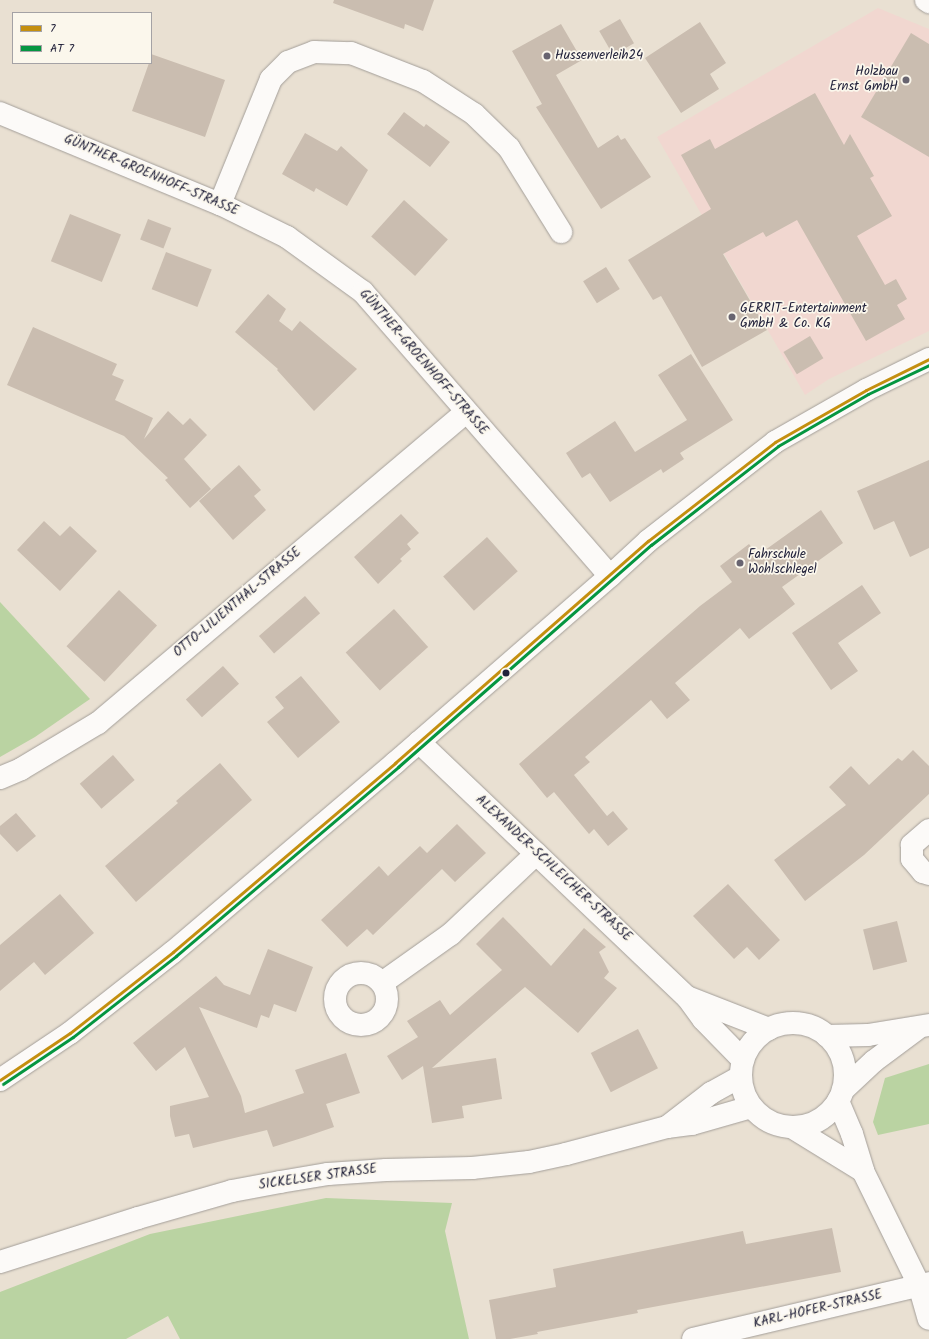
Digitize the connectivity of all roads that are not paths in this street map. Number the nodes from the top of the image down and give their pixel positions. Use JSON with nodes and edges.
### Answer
{"nodes":[{"id":1,"x":926,"y":0,"type":"edge"},
{"id":2,"x":929,"y":2,"type":"edge"},
{"id":3,"x":0,"y":113,"type":"edge"},
{"id":4,"x":220,"y":204,"type":"junction"},
{"id":5,"x":561,"y":232,"type":"dead end"},
{"id":6,"x":929,"y":359,"type":"edge"},
{"id":7,"x":466,"y":412,"type":"junction"},
{"id":8,"x":610,"y":576,"type":"junction"},
{"id":9,"x":419,"y":742,"type":"junction"},
{"id":10,"x":0,"y":778,"type":"edge"},
{"id":11,"x":929,"y":830,"type":"edge"},
{"id":12,"x":536,"y":854,"type":"junction"},
{"id":13,"x":929,"y":874,"type":"edge"},
{"id":14,"x":382,"y":984,"type":"dead end"},
{"id":15,"x":687,"y":996,"type":"junction"},
{"id":16,"x":924,"y":1026,"type":"edge"},
{"id":17,"x":769,"y":1029,"type":"junction"},
{"id":18,"x":827,"y":1036,"type":"junction"},
{"id":19,"x":742,"y":1068,"type":"junction"},
{"id":20,"x":0,"y":1080,"type":"edge"},
{"id":21,"x":841,"y":1095,"type":"junction"},
{"id":22,"x":751,"y":1107,"type":"junction"},
{"id":23,"x":666,"y":1127,"type":"junction"},
{"id":24,"x":793,"y":1128,"type":"junction"},
{"id":25,"x":863,"y":1171,"type":"junction"},
{"id":26,"x":0,"y":1262,"type":"edge"},
{"id":27,"x":924,"y":1284,"type":"edge"},
{"id":28,"x":929,"y":1318,"type":"edge"},
{"id":29,"x":693,"y":1339,"type":"edge"}],
"edges":[{"from":1,"to":2,"type":"street"},
{"from":3,"to":4,"type":"street","name":"GÜNTHER-GROENHOFF-STRASSE"},
{"from":4,"to":5,"type":"street"},
{"from":4,"to":7,"type":"street","name":"GÜNTHER-GROENHOFF-STRASSE"},
{"from":6,"to":8,"type":"street"},
{"from":7,"to":8,"type":"street","name":"GÜNTHER-GROENHOFF-STRASSE"},
{"from":7,"to":10,"type":"street","name":"OTTO-LILIENTHAL-STRASSE"},
{"from":8,"to":9,"type":"street"},
{"from":9,"to":12,"type":"street","name":"ALEXANDER-SCHLEICHER-STRASSE"},
{"from":9,"to":20,"type":"street"},
{"from":11,"to":13,"type":"street"},
{"from":12,"to":14,"type":"street"},
{"from":12,"to":15,"type":"street","name":"ALEXANDER-SCHLEICHER-STRASSE"},
{"from":15,"to":17,"type":"street","name":"ALEXANDER-SCHLEICHER-STRASSE"},
{"from":15,"to":19,"type":"street","name":"ALEXANDER-SCHLEICHER-STRASSE"},
{"from":16,"to":18,"type":"street"},
{"from":16,"to":21,"type":"street"},
{"from":17,"to":18,"type":"street"},
{"from":17,"to":19,"type":"street"},
{"from":18,"to":21,"type":"street"},
{"from":19,"to":22,"type":"street"},
{"from":19,"to":23,"type":"street","name":"SICKELSER STRASSE"},
{"from":21,"to":24,"type":"street"},
{"from":21,"to":25,"type":"street"},
{"from":22,"to":23,"type":"street","name":"SICKELSER STRASSE"},
{"from":22,"to":24,"type":"street"},
{"from":23,"to":26,"type":"street","name":"SICKELSER STRASSE"},
{"from":24,"to":25,"type":"street"},
{"from":25,"to":27,"type":"street"},
{"from":27,"to":28,"type":"street"},
{"from":27,"to":29,"type":"street","name":"KARL-HOFER-STRASSE"}]}
